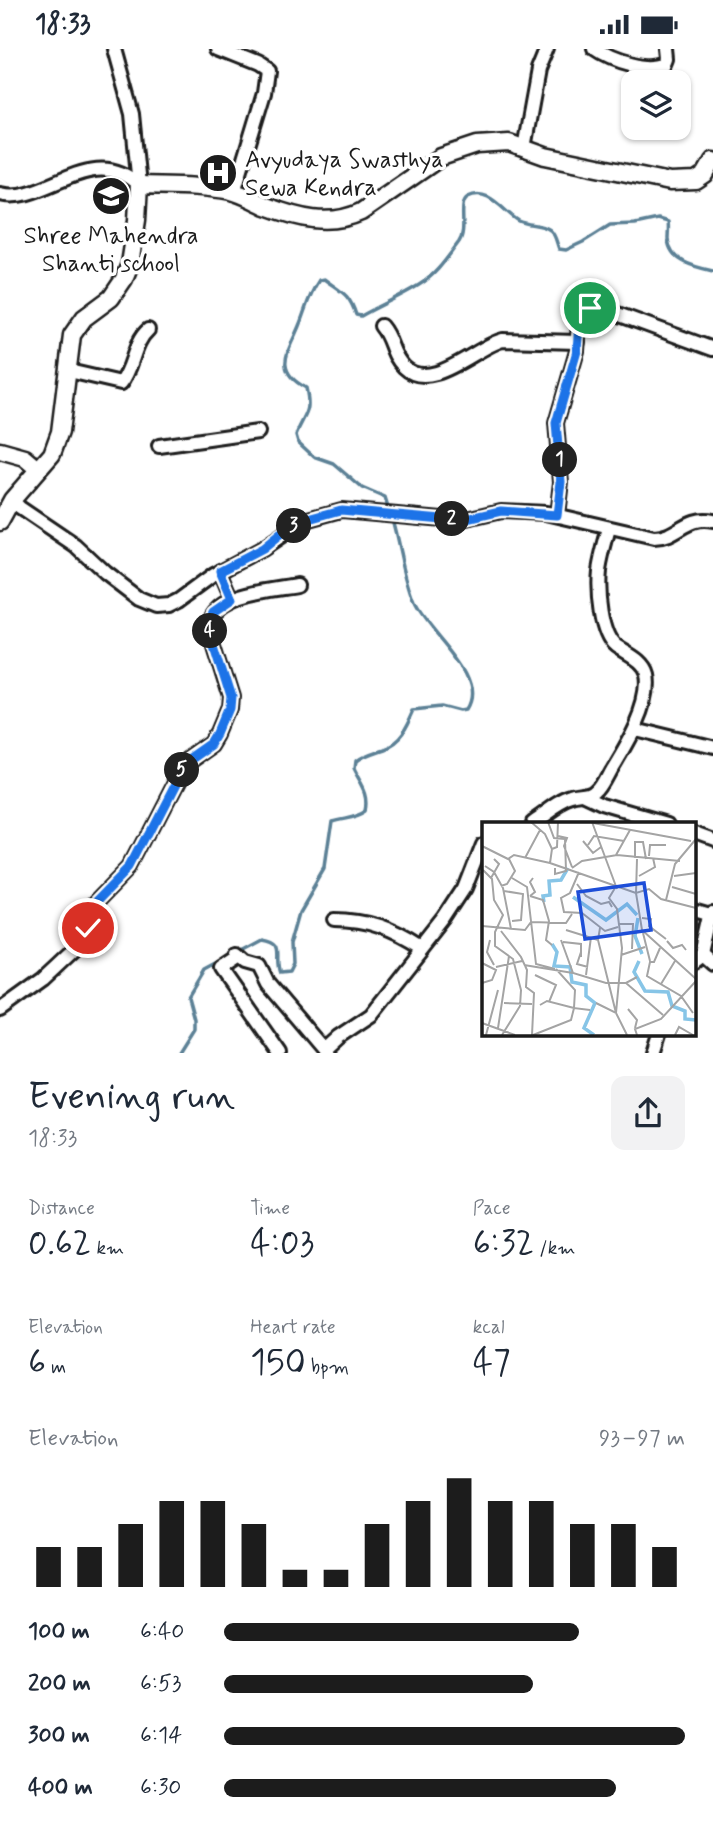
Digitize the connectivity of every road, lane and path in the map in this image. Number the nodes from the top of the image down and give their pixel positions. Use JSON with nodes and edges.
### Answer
{"nodes":[{"id":1,"x":114,"y":49,"type":"edge"},
{"id":2,"x":218,"y":49,"type":"edge"},
{"id":3,"x":547,"y":49,"type":"edge"},
{"id":4,"x":596,"y":49,"type":"edge"},
{"id":5,"x":668,"y":49,"type":"edge"},
{"id":6,"x":524,"y":148,"type":"junction"},
{"id":7,"x":713,"y":161,"type":"edge"},
{"id":8,"x":139,"y":185,"type":"junction"},
{"id":9,"x":234,"y":191,"type":"junction"},
{"id":10,"x":0,"y":194,"type":"edge"},
{"id":11,"x":381,"y":326,"type":"dead end"},
{"id":12,"x":148,"y":330,"type":"dead end"},
{"id":13,"x":578,"y":342,"type":"junction"},
{"id":14,"x":713,"y":349,"type":"edge"},
{"id":15,"x":69,"y":371,"type":"junction"},
{"id":16,"x":258,"y":432,"type":"dead end"},
{"id":17,"x":159,"y":446,"type":"dead end"},
{"id":18,"x":0,"y":451,"type":"edge"},
{"id":19,"x":38,"y":469,"type":"junction"},
{"id":20,"x":12,"y":500,"type":"junction"},
{"id":21,"x":557,"y":515,"type":"junction"},
{"id":22,"x":713,"y":521,"type":"edge"},
{"id":23,"x":0,"y":522,"type":"edge"},
{"id":24,"x":609,"y":529,"type":"junction"},
{"id":25,"x":220,"y":571,"type":"junction"},
{"id":26,"x":297,"y":585,"type":"dead end"},
{"id":27,"x":232,"y":599,"type":"junction"},
{"id":28,"x":635,"y":729,"type":"junction"},
{"id":29,"x":713,"y":748,"type":"edge"},
{"id":30,"x":587,"y":798,"type":"junction"},
{"id":31,"x":535,"y":822,"type":"edge"},
{"id":32,"x":659,"y":822,"type":"edge"},
{"id":33,"x":696,"y":835,"type":"edge"},
{"id":34,"x":713,"y":842,"type":"edge"},
{"id":35,"x":482,"y":848,"type":"edge"},
{"id":36,"x":712,"y":913,"type":"edge"},
{"id":37,"x":334,"y":920,"type":"dead end"},
{"id":38,"x":422,"y":948,"type":"junction"},
{"id":39,"x":698,"y":958,"type":"edge"},
{"id":40,"x":713,"y":964,"type":"edge"},
{"id":41,"x":0,"y":1010,"type":"edge"},
{"id":42,"x":658,"y":1036,"type":"edge"},
{"id":43,"x":325,"y":1051,"type":"edge"},
{"id":44,"x":280,"y":1053,"type":"edge"},
{"id":45,"x":653,"y":1053,"type":"edge"}],
"edges":[{"from":1,"to":8,"type":"street"},
{"from":2,"to":9,"type":"street"},
{"from":3,"to":6,"type":"street"},
{"from":4,"to":5,"type":"street"},
{"from":6,"to":7,"type":"main road"},
{"from":6,"to":9,"type":"main road"},
{"from":8,"to":9,"type":"main road"},
{"from":8,"to":10,"type":"street"},
{"from":8,"to":15,"type":"main road"},
{"from":11,"to":13,"type":"street"},
{"from":12,"to":15,"type":"street"},
{"from":13,"to":14,"type":"street"},
{"from":13,"to":21,"type":"street"},
{"from":15,"to":19,"type":"main road"},
{"from":16,"to":17,"type":"street"},
{"from":18,"to":19,"type":"main road"},
{"from":19,"to":20,"type":"main road"},
{"from":20,"to":23,"type":"main road"},
{"from":20,"to":25,"type":"street"},
{"from":21,"to":24,"type":"street"},
{"from":21,"to":25,"type":"street"},
{"from":22,"to":24,"type":"street"},
{"from":24,"to":28,"type":"street"},
{"from":25,"to":27,"type":"street"},
{"from":26,"to":27,"type":"street"},
{"from":27,"to":41,"type":"street"},
{"from":28,"to":29,"type":"street"},
{"from":28,"to":30,"type":"street"},
{"from":30,"to":31,"type":"street"},
{"from":30,"to":32,"type":"street"},
{"from":33,"to":34,"type":"street"},
{"from":35,"to":38,"type":"street"},
{"from":36,"to":39,"type":"street"},
{"from":37,"to":38,"type":"street"},
{"from":38,"to":43,"type":"street"},
{"from":39,"to":40,"type":"street"},
{"from":42,"to":45,"type":"street"},
{"from":43,"to":44,"type":"street"}]}
